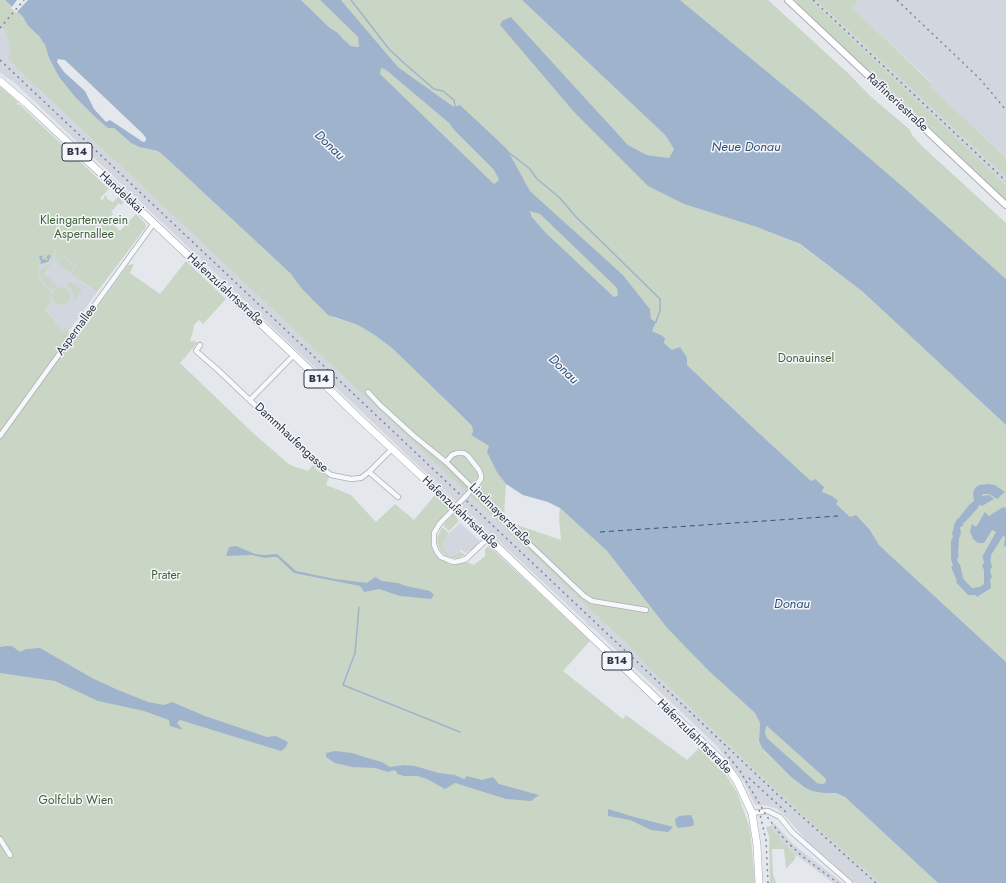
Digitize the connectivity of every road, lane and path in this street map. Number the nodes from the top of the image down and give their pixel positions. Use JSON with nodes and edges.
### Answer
{"nodes":[{"id":1,"x":790,"y":1,"type":"edge"},
{"id":2,"x":0,"y":81,"type":"edge"},
{"id":3,"x":1006,"y":205,"type":"edge"},
{"id":4,"x":154,"y":223,"type":"junction"},
{"id":5,"x":200,"y":345,"type":"dead end"},
{"id":6,"x":294,"y":355,"type":"junction"},
{"id":7,"x":368,"y":392,"type":"dead end"},
{"id":8,"x":250,"y":400,"type":"junction"},
{"id":9,"x":0,"y":436,"type":"edge"},
{"id":10,"x":392,"y":449,"type":"junction"},
{"id":11,"x":446,"y":462,"type":"junction"},
{"id":12,"x":369,"y":472,"type":"junction"},
{"id":13,"x":398,"y":497,"type":"dead end"},
{"id":14,"x":488,"y":538,"type":"junction"},
{"id":15,"x":646,"y":610,"type":"dead end"},
{"id":16,"x":752,"y":813,"type":"junction"},
{"id":17,"x":0,"y":839,"type":"edge"},
{"id":18,"x":10,"y":855,"type":"dead end"},
{"id":19,"x":759,"y":883,"type":"edge"},
{"id":20,"x":850,"y":883,"type":"edge"}],
"edges":[{"from":1,"to":3,"type":"main road","name":"Raffineriestraße"},
{"from":2,"to":4,"type":"main road","name":"Handelskai","number":"B14"},
{"from":4,"to":6,"type":"main road","name":"Hafenzufahrtsstraße","number":"B14"},
{"from":4,"to":9,"type":"street","name":"Aspernallee"},
{"from":5,"to":8,"type":"street","name":"Dammhaufengasse"},
{"from":6,"to":8,"type":"street","name":"Dammhaufengasse"},
{"from":6,"to":10,"type":"main road","name":"Hafenzufahrtsstraße","number":"B14"},
{"from":7,"to":11,"type":"street","name":"Lindmayerstraße"},
{"from":8,"to":12,"type":"street","name":"Dammhaufengasse"},
{"from":10,"to":12,"type":"street","name":"Dammhaufengasse"},
{"from":10,"to":14,"type":"main road","name":"Hafenzufahrtsstraße","number":"B14"},
{"from":11,"to":14,"type":"street","bridge":true},
{"from":11,"to":15,"type":"street","name":"Lindmayerstraße"},
{"from":12,"to":13,"type":"street"},
{"from":14,"to":16,"type":"main road","name":"Hafenzufahrtsstraße","number":"B14"},
{"from":16,"to":19,"type":"main road","number":"B14"},
{"from":16,"to":20,"type":"street"},
{"from":17,"to":18,"type":"street"}]}
